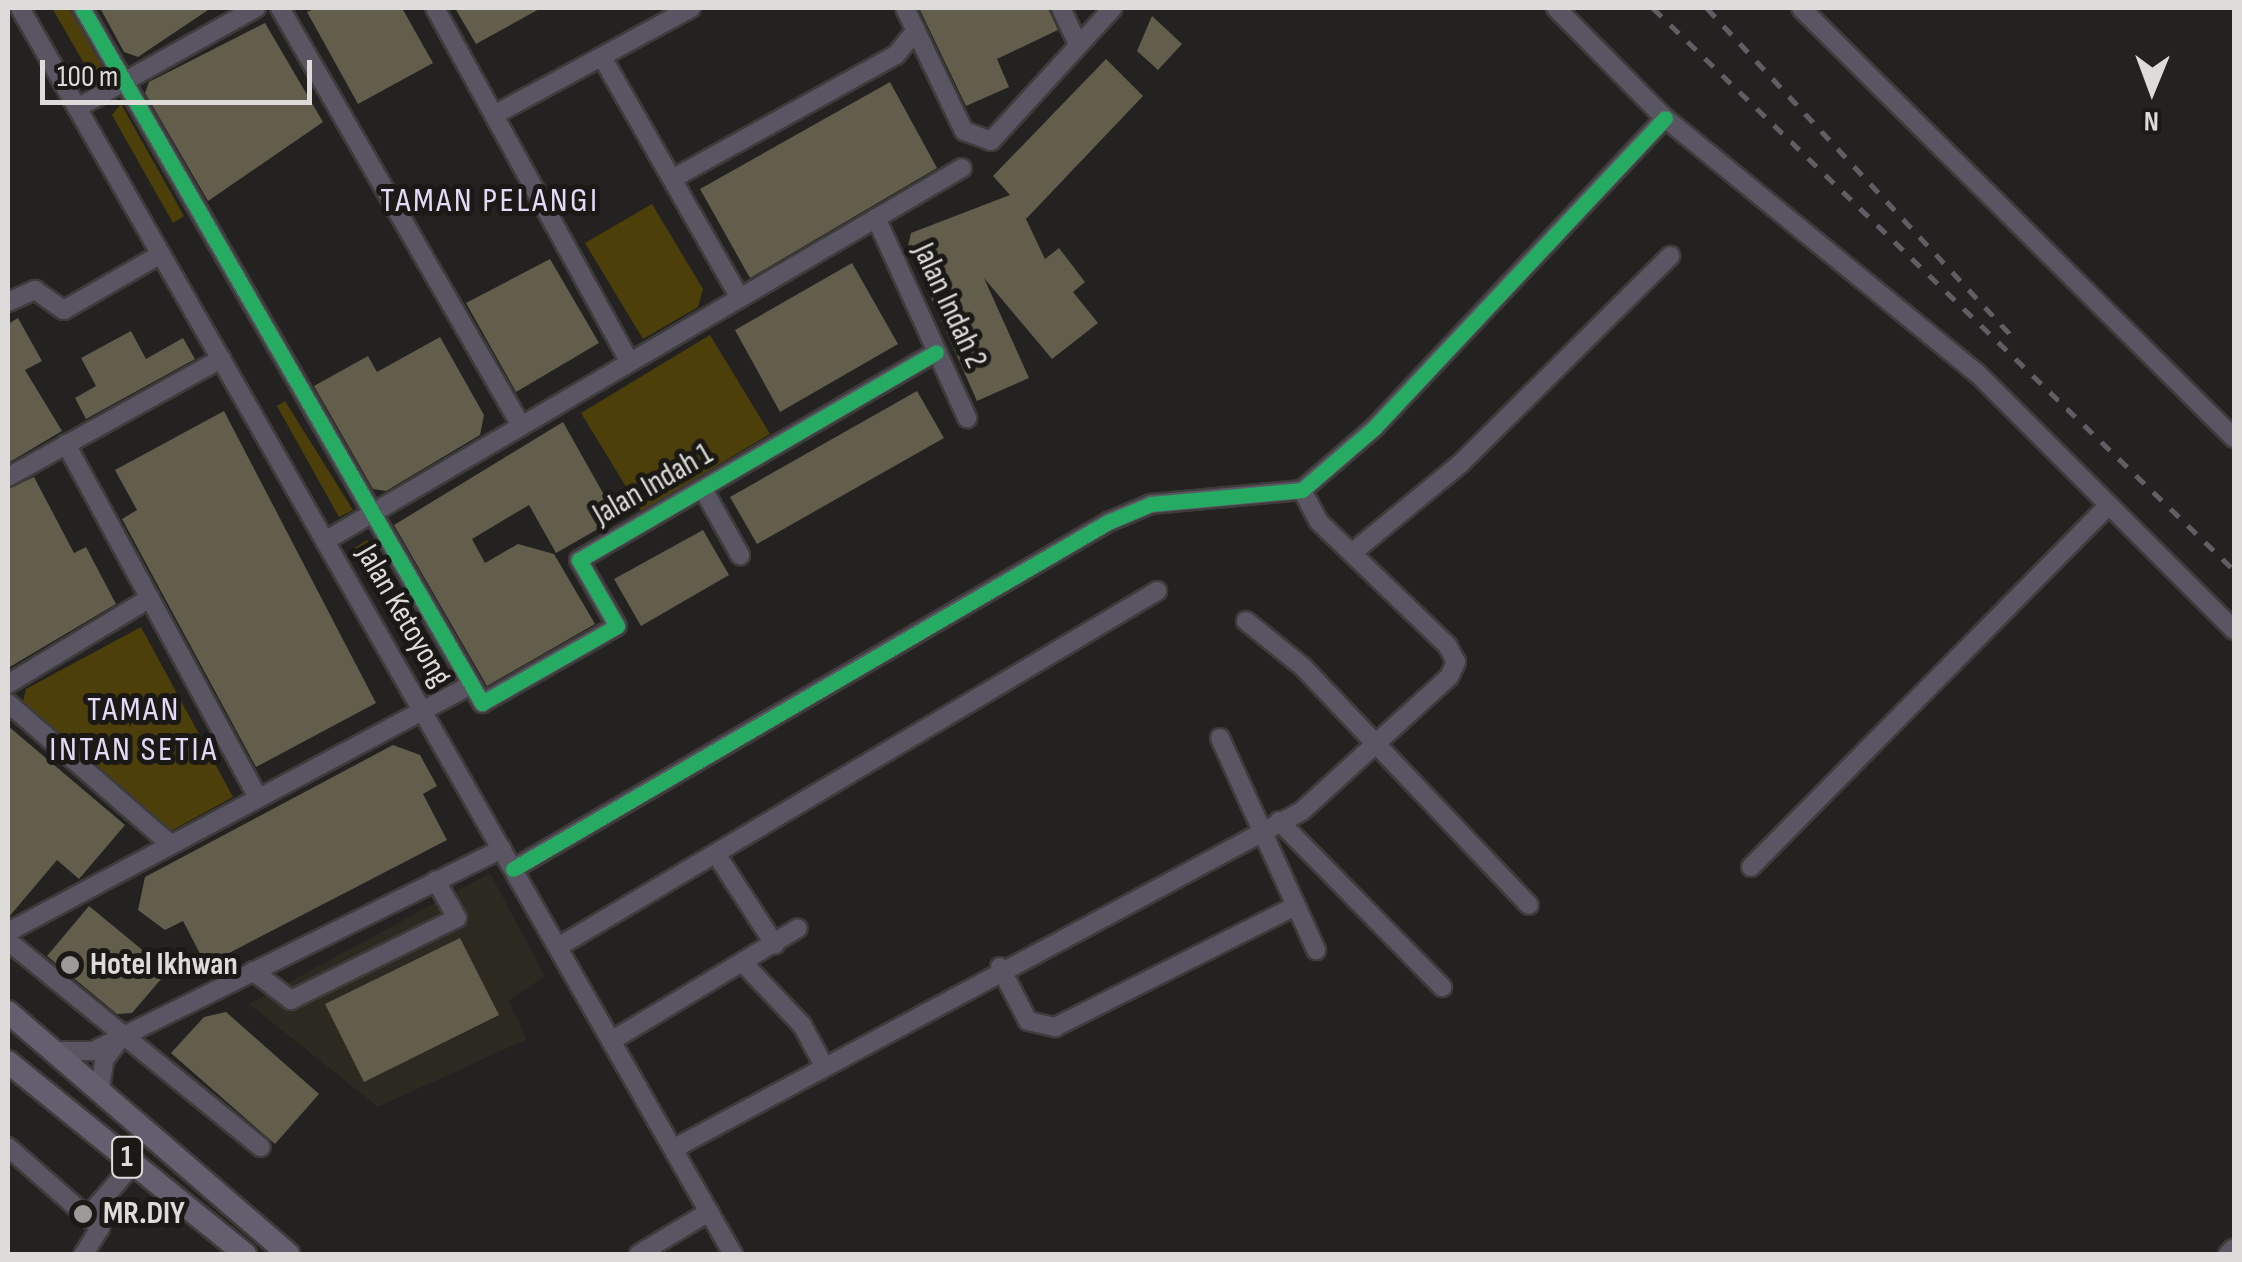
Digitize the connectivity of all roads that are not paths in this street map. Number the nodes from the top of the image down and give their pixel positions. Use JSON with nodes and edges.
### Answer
{"nodes":[{"id":1,"x":20,"y":8,"type":"edge"},
{"id":2,"x":82,"y":8,"type":"edge"},
{"id":3,"x":256,"y":8,"type":"edge"},
{"id":4,"x":280,"y":8,"type":"edge"},
{"id":5,"x":435,"y":8,"type":"edge"},
{"id":6,"x":692,"y":8,"type":"edge"},
{"id":7,"x":905,"y":8,"type":"edge"},
{"id":8,"x":1062,"y":8,"type":"edge"},
{"id":9,"x":1114,"y":8,"type":"edge"},
{"id":10,"x":1556,"y":8,"type":"edge"},
{"id":11,"x":1801,"y":8,"type":"edge"},
{"id":12,"x":916,"y":30,"type":"junction"},
{"id":13,"x":1077,"y":42,"type":"junction"},
{"id":14,"x":602,"y":57,"type":"junction"},
{"id":15,"x":124,"y":81,"type":"junction"},
{"id":16,"x":78,"y":108,"type":"junction"},
{"id":17,"x":494,"y":116,"type":"junction"},
{"id":18,"x":1665,"y":118,"type":"junction"},
{"id":19,"x":962,"y":168,"type":"dead end"},
{"id":20,"x":672,"y":179,"type":"junction"},
{"id":21,"x":876,"y":218,"type":"junction"},
{"id":22,"x":161,"y":254,"type":"junction"},
{"id":23,"x":1670,"y":256,"type":"dead end"},
{"id":24,"x":740,"y":298,"type":"junction"},
{"id":25,"x":8,"y":302,"type":"edge"},
{"id":26,"x":936,"y":352,"type":"junction"},
{"id":27,"x":221,"y":359,"type":"junction"},
{"id":28,"x":630,"y":362,"type":"junction"},
{"id":29,"x":967,"y":418,"type":"dead end"},
{"id":30,"x":521,"y":426,"type":"junction"},
{"id":31,"x":2234,"y":438,"type":"edge"},
{"id":32,"x":66,"y":444,"type":"junction"},
{"id":33,"x":8,"y":476,"type":"edge"},
{"id":34,"x":703,"y":489,"type":"junction"},
{"id":35,"x":1302,"y":490,"type":"junction"},
{"id":36,"x":2108,"y":506,"type":"junction"},
{"id":37,"x":371,"y":514,"type":"junction"},
{"id":38,"x":325,"y":540,"type":"junction"},
{"id":39,"x":1353,"y":552,"type":"junction"},
{"id":40,"x":740,"y":555,"type":"dead end"},
{"id":41,"x":1157,"y":592,"type":"dead end"},
{"id":42,"x":150,"y":598,"type":"junction"},
{"id":43,"x":1246,"y":621,"type":"dead end"},
{"id":44,"x":2234,"y":630,"type":"edge"},
{"id":45,"x":8,"y":684,"type":"edge"},
{"id":46,"x":469,"y":686,"type":"junction"},
{"id":47,"x":8,"y":703,"type":"edge"},
{"id":48,"x":423,"y":712,"type":"junction"},
{"id":49,"x":1220,"y":738,"type":"dead end"},
{"id":50,"x":1371,"y":746,"type":"junction"},
{"id":51,"x":258,"y":798,"type":"junction"},
{"id":52,"x":1279,"y":821,"type":"junction"},
{"id":53,"x":1260,"y":830,"type":"junction"},
{"id":54,"x":169,"y":843,"type":"junction"},
{"id":55,"x":502,"y":849,"type":"junction"},
{"id":56,"x":716,"y":854,"type":"junction"},
{"id":57,"x":1751,"y":866,"type":"dead end"},
{"id":58,"x":513,"y":869,"type":"junction"},
{"id":59,"x":436,"y":882,"type":"junction"},
{"id":60,"x":1530,"y":905,"type":"dead end"},
{"id":61,"x":1294,"y":907,"type":"junction"},
{"id":62,"x":798,"y":928,"type":"dead end"},
{"id":63,"x":8,"y":932,"type":"edge"},
{"id":64,"x":8,"y":941,"type":"edge"},
{"id":65,"x":775,"y":945,"type":"junction"},
{"id":66,"x":558,"y":947,"type":"junction"},
{"id":67,"x":1316,"y":950,"type":"dead end"},
{"id":68,"x":745,"y":965,"type":"junction"},
{"id":69,"x":1000,"y":967,"type":"junction"},
{"id":70,"x":252,"y":971,"type":"junction"},
{"id":71,"x":1442,"y":987,"type":"dead end"},
{"id":72,"x":8,"y":1012,"type":"edge"},
{"id":73,"x":124,"y":1035,"type":"junction"},
{"id":74,"x":611,"y":1041,"type":"junction"},
{"id":75,"x":57,"y":1051,"type":"junction"},
{"id":76,"x":8,"y":1062,"type":"edge"},
{"id":77,"x":823,"y":1064,"type":"junction"},
{"id":78,"x":100,"y":1090,"type":"junction"},
{"id":79,"x":261,"y":1147,"type":"dead end"},
{"id":80,"x":8,"y":1148,"type":"edge"},
{"id":81,"x":673,"y":1149,"type":"junction"},
{"id":82,"x":134,"y":1163,"type":"junction"},
{"id":83,"x":709,"y":1212,"type":"junction"},
{"id":84,"x":89,"y":1215,"type":"junction"},
{"id":85,"x":2234,"y":1248,"type":"edge"},
{"id":86,"x":84,"y":1254,"type":"edge"},
{"id":87,"x":246,"y":1254,"type":"edge"},
{"id":88,"x":288,"y":1254,"type":"edge"},
{"id":89,"x":639,"y":1254,"type":"edge"},
{"id":90,"x":733,"y":1254,"type":"edge"},
{"id":91,"x":2228,"y":1254,"type":"edge"}],
"edges":[{"from":1,"to":16,"type":"street","name":"Jalan Ketoyong"},
{"from":2,"to":15,"type":"street"},
{"from":3,"to":15,"type":"street"},
{"from":4,"to":30,"type":"street"},
{"from":5,"to":17,"type":"street"},
{"from":6,"to":14,"type":"street"},
{"from":7,"to":12,"type":"street"},
{"from":8,"to":13,"type":"street"},
{"from":9,"to":13,"type":"street"},
{"from":10,"to":18,"type":"street"},
{"from":11,"to":31,"type":"street"},
{"from":12,"to":13,"type":"street"},
{"from":12,"to":20,"type":"street"},
{"from":14,"to":17,"type":"street"},
{"from":14,"to":20,"type":"street"},
{"from":15,"to":16,"type":"street"},
{"from":15,"to":37,"type":"street"},
{"from":16,"to":22,"type":"street","name":"Jalan Ketoyong"},
{"from":17,"to":28,"type":"street"},
{"from":18,"to":35,"type":"street"},
{"from":18,"to":36,"type":"street"},
{"from":19,"to":21,"type":"street"},
{"from":20,"to":24,"type":"street"},
{"from":21,"to":24,"type":"street"},
{"from":21,"to":26,"type":"street","name":"Jalan Indah 2"},
{"from":22,"to":25,"type":"street"},
{"from":22,"to":27,"type":"street","name":"Jalan Ketoyong"},
{"from":23,"to":39,"type":"street"},
{"from":24,"to":28,"type":"street"},
{"from":26,"to":29,"type":"street","name":"Jalan Indah 2"},
{"from":26,"to":34,"type":"street","name":"Jalan Indah 1"},
{"from":27,"to":32,"type":"street"},
{"from":27,"to":38,"type":"street","name":"Jalan Ketoyong"},
{"from":28,"to":30,"type":"street"},
{"from":30,"to":37,"type":"street"},
{"from":32,"to":33,"type":"street"},
{"from":32,"to":42,"type":"street"},
{"from":34,"to":40,"type":"street"},
{"from":34,"to":46,"type":"street","name":"Jalan Indah 1"},
{"from":35,"to":39,"type":"street"},
{"from":35,"to":58,"type":"street"},
{"from":36,"to":44,"type":"street"},
{"from":36,"to":57,"type":"street"},
{"from":37,"to":38,"type":"street"},
{"from":37,"to":46,"type":"street"},
{"from":38,"to":48,"type":"street","name":"Jalan Ketoyong"},
{"from":39,"to":50,"type":"street"},
{"from":41,"to":56,"type":"street"},
{"from":42,"to":45,"type":"street"},
{"from":42,"to":51,"type":"street"},
{"from":43,"to":50,"type":"street"},
{"from":46,"to":48,"type":"street"},
{"from":47,"to":54,"type":"street"},
{"from":48,"to":51,"type":"street"},
{"from":48,"to":55,"type":"street","name":"Jalan Ketoyong"},
{"from":49,"to":53,"type":"street"},
{"from":50,"to":52,"type":"street"},
{"from":50,"to":60,"type":"street"},
{"from":51,"to":54,"type":"street"},
{"from":52,"to":53,"type":"street"},
{"from":52,"to":71,"type":"street"},
{"from":53,"to":61,"type":"street"},
{"from":53,"to":69,"type":"street"},
{"from":54,"to":63,"type":"street"},
{"from":55,"to":58,"type":"street","name":"Jalan Ketoyong"},
{"from":55,"to":59,"type":"street"},
{"from":56,"to":65,"type":"street"},
{"from":56,"to":66,"type":"street"},
{"from":58,"to":66,"type":"street","name":"Jalan Ketoyong"},
{"from":59,"to":70,"type":"street"},
{"from":59,"to":70,"type":"street"},
{"from":61,"to":67,"type":"street"},
{"from":61,"to":69,"type":"street"},
{"from":62,"to":65,"type":"street"},
{"from":64,"to":73,"type":"street"},
{"from":65,"to":68,"type":"street"},
{"from":66,"to":74,"type":"street","name":"Jalan Ketoyong"},
{"from":68,"to":74,"type":"street"},
{"from":68,"to":77,"type":"street"},
{"from":69,"to":77,"type":"street"},
{"from":70,"to":73,"type":"street"},
{"from":72,"to":75,"type":"main road","number":"1"},
{"from":73,"to":75,"type":"street"},
{"from":73,"to":78,"type":"street"},
{"from":73,"to":79,"type":"street"},
{"from":74,"to":81,"type":"street","name":"Jalan Ketoyong"},
{"from":75,"to":78,"type":"main road","number":"1"},
{"from":76,"to":82,"type":"main road","number":"1"},
{"from":77,"to":81,"type":"street"},
{"from":78,"to":88,"type":"main road","number":"1"},
{"from":80,"to":84,"type":"street"},
{"from":81,"to":83,"type":"street","name":"Jalan Ketoyong"},
{"from":82,"to":84,"type":"street"},
{"from":82,"to":87,"type":"main road","number":"1"},
{"from":83,"to":89,"type":"street"},
{"from":83,"to":90,"type":"street","name":"Jalan Ketoyong"},
{"from":84,"to":86,"type":"street"},
{"from":85,"to":91,"type":"street"}]}
